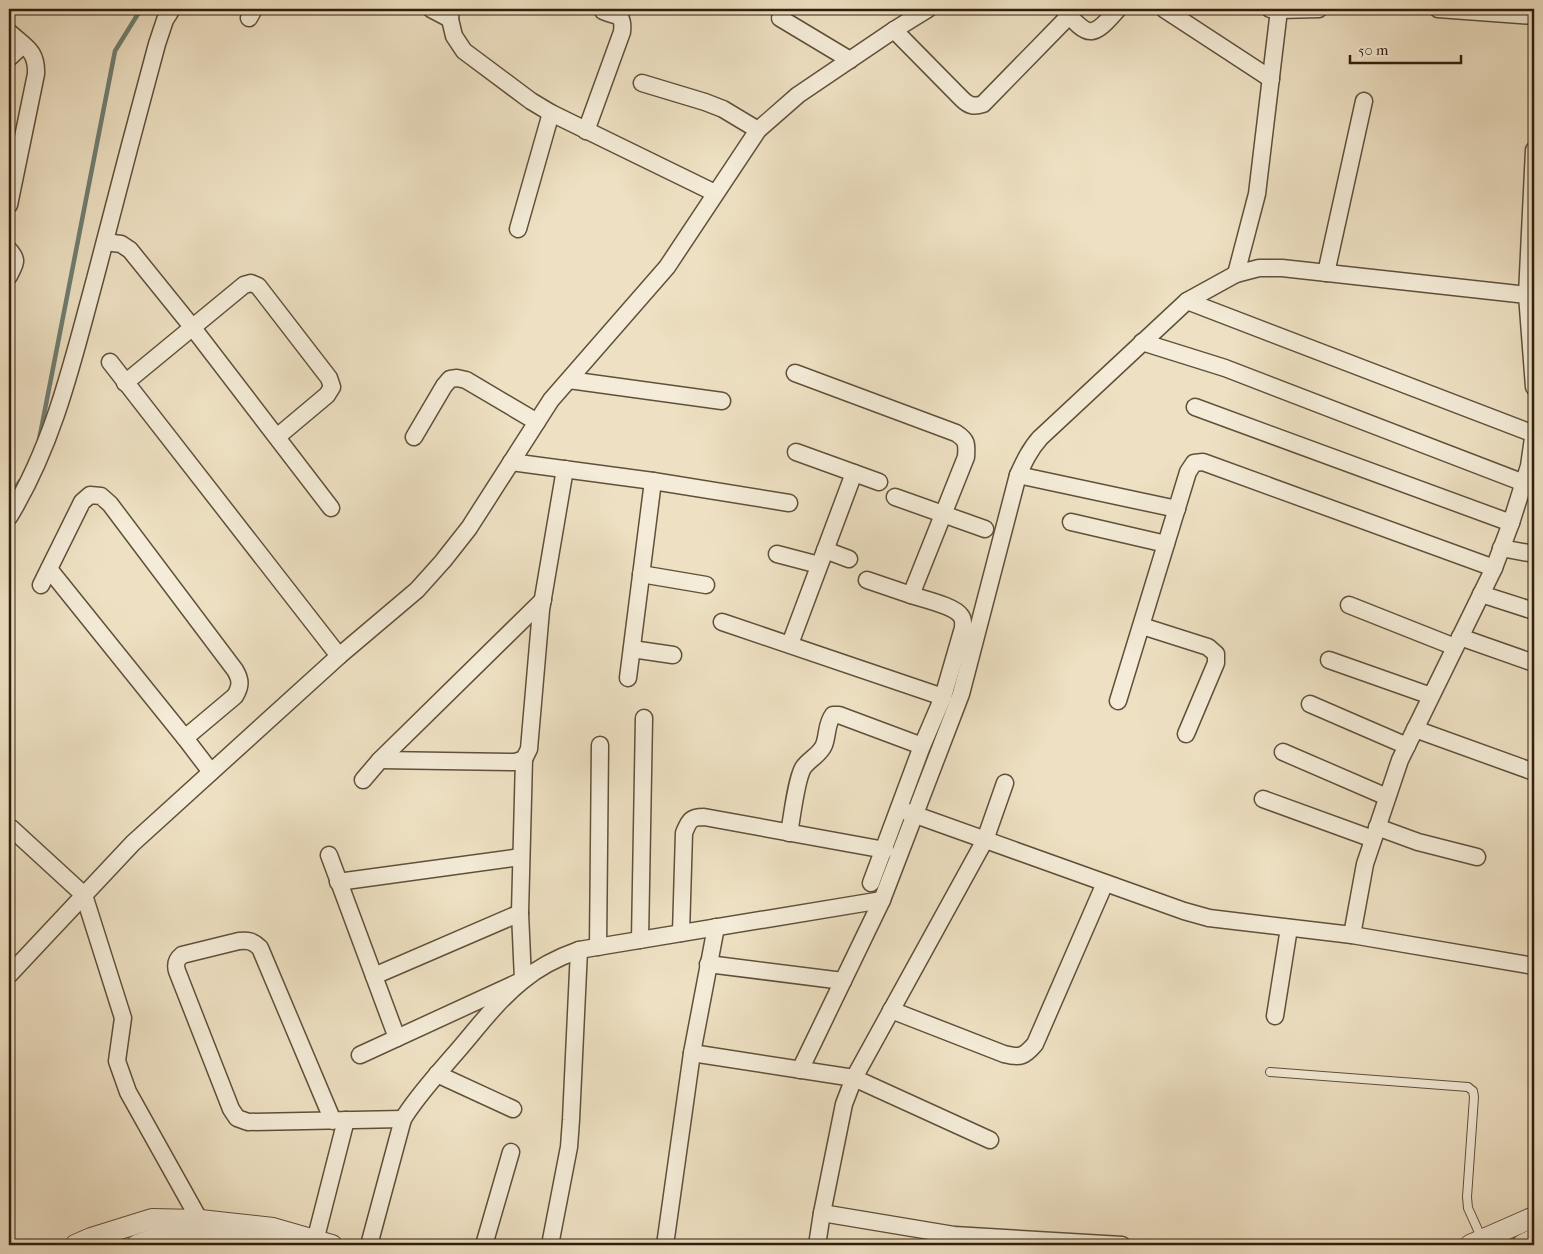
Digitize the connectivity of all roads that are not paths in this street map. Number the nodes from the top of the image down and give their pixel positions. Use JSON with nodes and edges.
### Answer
{"nodes":[{"id":1,"x":172,"y":9,"type":"edge"},
{"id":2,"x":431,"y":9,"type":"edge"},
{"id":3,"x":602,"y":9,"type":"edge"},
{"id":4,"x":928,"y":9,"type":"edge"},
{"id":5,"x":1118,"y":9,"type":"edge"},
{"id":6,"x":1164,"y":9,"type":"edge"},
{"id":7,"x":1319,"y":9,"type":"edge"},
{"id":8,"x":1438,"y":9,"type":"edge"},
{"id":9,"x":1275,"y":10,"type":"edge"},
{"id":10,"x":1464,"y":10,"type":"edge"},
{"id":11,"x":1066,"y":12,"type":"edge"},
{"id":12,"x":451,"y":14,"type":"edge"},
{"id":13,"x":1534,"y":16,"type":"edge"},
{"id":14,"x":780,"y":18,"type":"dead end"},
{"id":15,"x":894,"y":30,"type":"junction"},
{"id":16,"x":9,"y":32,"type":"edge"},
{"id":17,"x":23,"y":45,"type":"junction"},
{"id":18,"x":9,"y":58,"type":"edge"},
{"id":19,"x":850,"y":60,"type":"junction"},
{"id":20,"x":1271,"y":79,"type":"junction"},
{"id":21,"x":642,"y":83,"type":"dead end"},
{"id":22,"x":1364,"y":100,"type":"dead end"},
{"id":23,"x":551,"y":113,"type":"junction"},
{"id":24,"x":758,"y":130,"type":"junction"},
{"id":25,"x":586,"y":131,"type":"junction"},
{"id":26,"x":1534,"y":150,"type":"edge"},
{"id":27,"x":1534,"y":167,"type":"edge"},
{"id":28,"x":714,"y":193,"type":"junction"},
{"id":29,"x":9,"y":205,"type":"edge"},
{"id":30,"x":518,"y":229,"type":"dead end"},
{"id":31,"x":104,"y":242,"type":"junction"},
{"id":32,"x":9,"y":250,"type":"edge"},
{"id":33,"x":1326,"y":273,"type":"junction"},
{"id":34,"x":1236,"y":274,"type":"junction"},
{"id":35,"x":9,"y":276,"type":"edge"},
{"id":36,"x":1530,"y":288,"type":"edge"},
{"id":37,"x":1187,"y":301,"type":"junction"},
{"id":38,"x":193,"y":328,"type":"junction"},
{"id":39,"x":1142,"y":342,"type":"junction"},
{"id":40,"x":110,"y":362,"type":"dead end"},
{"id":41,"x":795,"y":372,"type":"dead end"},
{"id":42,"x":569,"y":380,"type":"junction"},
{"id":43,"x":125,"y":382,"type":"junction"},
{"id":44,"x":1534,"y":387,"type":"edge"},
{"id":45,"x":722,"y":402,"type":"dead end"},
{"id":46,"x":1195,"y":407,"type":"dead end"},
{"id":47,"x":537,"y":422,"type":"junction"},
{"id":48,"x":1534,"y":432,"type":"edge"},
{"id":49,"x":277,"y":437,"type":"junction"},
{"id":50,"x":414,"y":437,"type":"dead end"},
{"id":51,"x":796,"y":452,"type":"dead end"},
{"id":52,"x":511,"y":462,"type":"junction"},
{"id":53,"x":565,"y":469,"type":"junction"},
{"id":54,"x":854,"y":473,"type":"junction"},
{"id":55,"x":1018,"y":475,"type":"junction"},
{"id":56,"x":653,"y":481,"type":"junction"},
{"id":57,"x":879,"y":482,"type":"dead end"},
{"id":58,"x":1524,"y":483,"type":"junction"},
{"id":59,"x":895,"y":497,"type":"dead end"},
{"id":60,"x":789,"y":504,"type":"dead end"},
{"id":61,"x":331,"y":508,"type":"dead end"},
{"id":62,"x":1177,"y":509,"type":"junction"},
{"id":63,"x":943,"y":514,"type":"junction"},
{"id":64,"x":9,"y":517,"type":"edge"},
{"id":65,"x":1070,"y":522,"type":"dead end"},
{"id":66,"x":1511,"y":523,"type":"junction"},
{"id":67,"x":985,"y":529,"type":"dead end"},
{"id":68,"x":1166,"y":544,"type":"junction"},
{"id":69,"x":1501,"y":548,"type":"junction"},
{"id":70,"x":825,"y":550,"type":"junction"},
{"id":71,"x":777,"y":554,"type":"dead end"},
{"id":72,"x":1534,"y":554,"type":"edge"},
{"id":73,"x":849,"y":559,"type":"dead end"},
{"id":74,"x":819,"y":565,"type":"junction"},
{"id":75,"x":1494,"y":568,"type":"junction"},
{"id":76,"x":49,"y":569,"type":"junction"},
{"id":77,"x":641,"y":574,"type":"junction"},
{"id":78,"x":868,"y":580,"type":"dead end"},
{"id":79,"x":41,"y":585,"type":"dead end"},
{"id":80,"x":706,"y":585,"type":"dead end"},
{"id":81,"x":1481,"y":594,"type":"junction"},
{"id":82,"x":912,"y":595,"type":"junction"},
{"id":83,"x":543,"y":600,"type":"junction"},
{"id":84,"x":1349,"y":606,"type":"dead end"},
{"id":85,"x":1534,"y":611,"type":"edge"},
{"id":86,"x":722,"y":622,"type":"dead end"},
{"id":87,"x":1142,"y":626,"type":"junction"},
{"id":88,"x":1457,"y":642,"type":"junction"},
{"id":89,"x":790,"y":644,"type":"junction"},
{"id":90,"x":632,"y":649,"type":"junction"},
{"id":91,"x":673,"y":655,"type":"dead end"},
{"id":92,"x":339,"y":656,"type":"junction"},
{"id":93,"x":1329,"y":660,"type":"dead end"},
{"id":94,"x":1534,"y":663,"type":"edge"},
{"id":95,"x":628,"y":678,"type":"dead end"},
{"id":96,"x":943,"y":696,"type":"junction"},
{"id":97,"x":1431,"y":696,"type":"junction"},
{"id":98,"x":1118,"y":701,"type":"dead end"},
{"id":99,"x":1310,"y":704,"type":"dead end"},
{"id":100,"x":644,"y":718,"type":"dead end"},
{"id":101,"x":1415,"y":729,"type":"junction"},
{"id":102,"x":1186,"y":734,"type":"dead end"},
{"id":103,"x":185,"y":738,"type":"junction"},
{"id":104,"x":600,"y":745,"type":"dead end"},
{"id":105,"x":922,"y":746,"type":"junction"},
{"id":106,"x":1407,"y":746,"type":"junction"},
{"id":107,"x":1283,"y":752,"type":"dead end"},
{"id":108,"x":524,"y":759,"type":"junction"},
{"id":109,"x":380,"y":760,"type":"junction"},
{"id":110,"x":211,"y":772,"type":"junction"},
{"id":111,"x":1534,"y":772,"type":"edge"},
{"id":112,"x":363,"y":780,"type":"dead end"},
{"id":113,"x":1005,"y":783,"type":"dead end"},
{"id":114,"x":1387,"y":797,"type":"junction"},
{"id":115,"x":1262,"y":799,"type":"dead end"},
{"id":116,"x":899,"y":809,"type":"junction"},
{"id":117,"x":915,"y":815,"type":"junction"},
{"id":118,"x":11,"y":828,"type":"dead end"},
{"id":119,"x":789,"y":833,"type":"junction"},
{"id":120,"x":1375,"y":833,"type":"junction"},
{"id":121,"x":985,"y":840,"type":"junction"},
{"id":122,"x":885,"y":850,"type":"junction"},
{"id":123,"x":329,"y":855,"type":"dead end"},
{"id":124,"x":521,"y":858,"type":"junction"},
{"id":125,"x":1477,"y":858,"type":"dead end"},
{"id":126,"x":338,"y":882,"type":"junction"},
{"id":127,"x":871,"y":883,"type":"dead end"},
{"id":128,"x":1105,"y":883,"type":"junction"},
{"id":129,"x":84,"y":895,"type":"junction"},
{"id":130,"x":882,"y":900,"type":"junction"},
{"id":131,"x":520,"y":913,"type":"junction"},
{"id":132,"x":716,"y":928,"type":"junction"},
{"id":133,"x":1289,"y":928,"type":"junction"},
{"id":134,"x":681,"y":933,"type":"junction"},
{"id":135,"x":1352,"y":935,"type":"junction"},
{"id":136,"x":640,"y":940,"type":"junction"},
{"id":137,"x":598,"y":947,"type":"junction"},
{"id":138,"x":579,"y":950,"type":"junction"},
{"id":139,"x":708,"y":964,"type":"junction"},
{"id":140,"x":1534,"y":966,"type":"edge"},
{"id":141,"x":10,"y":972,"type":"edge"},
{"id":142,"x":374,"y":976,"type":"junction"},
{"id":143,"x":523,"y":980,"type":"junction"},
{"id":144,"x":843,"y":980,"type":"junction"},
{"id":145,"x":891,"y":1010,"type":"junction"},
{"id":146,"x":1275,"y":1016,"type":"dead end"},
{"id":147,"x":398,"y":1038,"type":"junction"},
{"id":148,"x":692,"y":1053,"type":"junction"},
{"id":149,"x":360,"y":1055,"type":"dead end"},
{"id":150,"x":800,"y":1070,"type":"junction"},
{"id":151,"x":1270,"y":1072,"type":"dead end"},
{"id":152,"x":437,"y":1074,"type":"junction"},
{"id":153,"x":854,"y":1078,"type":"junction"},
{"id":154,"x":513,"y":1109,"type":"dead end"},
{"id":155,"x":403,"y":1119,"type":"junction"},
{"id":156,"x":340,"y":1120,"type":"junction"},
{"id":157,"x":990,"y":1140,"type":"dead end"},
{"id":158,"x":511,"y":1152,"type":"dead end"},
{"id":159,"x":822,"y":1213,"type":"junction"},
{"id":160,"x":1534,"y":1218,"type":"edge"},
{"id":161,"x":203,"y":1226,"type":"junction"},
{"id":162,"x":1534,"y":1239,"type":"edge"},
{"id":163,"x":953,"y":1240,"type":"edge"},
{"id":164,"x":1053,"y":1243,"type":"edge"},
{"id":165,"x":1479,"y":1243,"type":"edge"},
{"id":166,"x":321,"y":1244,"type":"edge"},
{"id":167,"x":74,"y":1245,"type":"edge"},
{"id":168,"x":136,"y":1245,"type":"edge"},
{"id":169,"x":268,"y":1245,"type":"edge"},
{"id":170,"x":369,"y":1245,"type":"edge"},
{"id":171,"x":484,"y":1245,"type":"edge"},
{"id":172,"x":550,"y":1245,"type":"edge"},
{"id":173,"x":666,"y":1245,"type":"edge"},
{"id":174,"x":817,"y":1245,"type":"edge"},
{"id":175,"x":1122,"y":1245,"type":"edge"},
{"id":176,"x":1522,"y":1245,"type":"edge"}],
"edges":[{"from":1,"to":31,"type":"street"},
{"from":2,"to":12,"type":"street"},
{"from":3,"to":25,"type":"street"},
{"from":4,"to":15,"type":"street"},
{"from":5,"to":11,"type":"street"},
{"from":6,"to":20,"type":"street"},
{"from":7,"to":9,"type":"street"},
{"from":8,"to":10,"type":"street"},
{"from":9,"to":20,"type":"street"},
{"from":10,"to":13,"type":"street"},
{"from":11,"to":15,"type":"street"},
{"from":12,"to":23,"type":"street"},
{"from":14,"to":19,"type":"street"},
{"from":15,"to":19,"type":"street"},
{"from":16,"to":17,"type":"street"},
{"from":17,"to":18,"type":"street"},
{"from":17,"to":29,"type":"street"},
{"from":19,"to":24,"type":"street"},
{"from":20,"to":34,"type":"street"},
{"from":21,"to":24,"type":"street"},
{"from":22,"to":33,"type":"street"},
{"from":23,"to":25,"type":"street"},
{"from":23,"to":30,"type":"street"},
{"from":24,"to":28,"type":"street"},
{"from":25,"to":28,"type":"street"},
{"from":26,"to":27,"type":"street"},
{"from":27,"to":36,"type":"street"},
{"from":28,"to":42,"type":"street"},
{"from":31,"to":38,"type":"street"},
{"from":31,"to":64,"type":"street"},
{"from":32,"to":35,"type":"street"},
{"from":33,"to":34,"type":"street"},
{"from":33,"to":36,"type":"street"},
{"from":34,"to":37,"type":"street"},
{"from":36,"to":44,"type":"street"},
{"from":37,"to":39,"type":"street"},
{"from":37,"to":48,"type":"street"},
{"from":38,"to":43,"type":"street"},
{"from":38,"to":49,"type":"street"},
{"from":38,"to":49,"type":"street"},
{"from":39,"to":55,"type":"street"},
{"from":39,"to":58,"type":"street"},
{"from":40,"to":43,"type":"street"},
{"from":41,"to":63,"type":"street"},
{"from":42,"to":45,"type":"street"},
{"from":42,"to":47,"type":"street"},
{"from":43,"to":92,"type":"street"},
{"from":46,"to":66,"type":"street"},
{"from":47,"to":50,"type":"street"},
{"from":47,"to":52,"type":"street"},
{"from":48,"to":58,"type":"street"},
{"from":49,"to":61,"type":"street"},
{"from":51,"to":54,"type":"street"},
{"from":52,"to":53,"type":"street"},
{"from":52,"to":92,"type":"street"},
{"from":53,"to":56,"type":"street"},
{"from":53,"to":83,"type":"street"},
{"from":54,"to":57,"type":"street"},
{"from":54,"to":70,"type":"street"},
{"from":55,"to":62,"type":"street"},
{"from":55,"to":117,"type":"street"},
{"from":56,"to":60,"type":"street"},
{"from":56,"to":77,"type":"street"},
{"from":58,"to":66,"type":"street"},
{"from":59,"to":63,"type":"street"},
{"from":62,"to":68,"type":"street"},
{"from":62,"to":75,"type":"street"},
{"from":63,"to":67,"type":"street"},
{"from":63,"to":82,"type":"street"},
{"from":65,"to":68,"type":"street"},
{"from":66,"to":69,"type":"street"},
{"from":68,"to":87,"type":"street"},
{"from":69,"to":72,"type":"street"},
{"from":69,"to":75,"type":"street"},
{"from":70,"to":73,"type":"street"},
{"from":70,"to":74,"type":"street"},
{"from":71,"to":74,"type":"street"},
{"from":74,"to":89,"type":"street"},
{"from":75,"to":81,"type":"street"},
{"from":76,"to":79,"type":"street"},
{"from":76,"to":103,"type":"street"},
{"from":76,"to":103,"type":"street"},
{"from":77,"to":80,"type":"street"},
{"from":77,"to":90,"type":"street"},
{"from":78,"to":82,"type":"street"},
{"from":81,"to":85,"type":"street"},
{"from":81,"to":88,"type":"street"},
{"from":82,"to":96,"type":"street"},
{"from":83,"to":108,"type":"street"},
{"from":83,"to":109,"type":"street"},
{"from":84,"to":88,"type":"street"},
{"from":86,"to":89,"type":"street"},
{"from":87,"to":98,"type":"street"},
{"from":87,"to":102,"type":"street"},
{"from":88,"to":94,"type":"street"},
{"from":88,"to":97,"type":"street"},
{"from":89,"to":96,"type":"street"},
{"from":90,"to":91,"type":"street"},
{"from":90,"to":95,"type":"street"},
{"from":92,"to":110,"type":"street"},
{"from":93,"to":97,"type":"street"},
{"from":96,"to":105,"type":"street"},
{"from":97,"to":101,"type":"street"},
{"from":99,"to":106,"type":"street"},
{"from":100,"to":136,"type":"street"},
{"from":101,"to":106,"type":"street"},
{"from":101,"to":111,"type":"street"},
{"from":103,"to":110,"type":"street"},
{"from":104,"to":137,"type":"street"},
{"from":105,"to":116,"type":"street"},
{"from":105,"to":119,"type":"street"},
{"from":106,"to":114,"type":"street"},
{"from":107,"to":114,"type":"street"},
{"from":108,"to":109,"type":"street"},
{"from":108,"to":124,"type":"street"},
{"from":109,"to":112,"type":"street"},
{"from":110,"to":129,"type":"street"},
{"from":113,"to":121,"type":"street"},
{"from":114,"to":120,"type":"street"},
{"from":115,"to":120,"type":"street"},
{"from":116,"to":117,"type":"street"},
{"from":116,"to":122,"type":"street"},
{"from":117,"to":121,"type":"street"},
{"from":117,"to":130,"type":"street"},
{"from":118,"to":129,"type":"street"},
{"from":119,"to":122,"type":"street"},
{"from":119,"to":134,"type":"street"},
{"from":120,"to":125,"type":"street"},
{"from":120,"to":135,"type":"street"},
{"from":121,"to":128,"type":"street"},
{"from":121,"to":145,"type":"street"},
{"from":122,"to":127,"type":"street"},
{"from":123,"to":126,"type":"street"},
{"from":124,"to":126,"type":"street"},
{"from":124,"to":131,"type":"street"},
{"from":126,"to":142,"type":"street"},
{"from":128,"to":133,"type":"street"},
{"from":128,"to":145,"type":"street"},
{"from":129,"to":141,"type":"street"},
{"from":129,"to":161,"type":"street"},
{"from":130,"to":132,"type":"street"},
{"from":130,"to":144,"type":"street"},
{"from":131,"to":142,"type":"street"},
{"from":131,"to":143,"type":"street"},
{"from":132,"to":134,"type":"street"},
{"from":132,"to":139,"type":"street"},
{"from":133,"to":135,"type":"street"},
{"from":133,"to":146,"type":"street"},
{"from":134,"to":136,"type":"street"},
{"from":135,"to":140,"type":"street"},
{"from":136,"to":137,"type":"street"},
{"from":137,"to":138,"type":"street"},
{"from":138,"to":143,"type":"street"},
{"from":138,"to":172,"type":"street"},
{"from":139,"to":144,"type":"street"},
{"from":139,"to":148,"type":"street"},
{"from":142,"to":147,"type":"street"},
{"from":143,"to":147,"type":"street"},
{"from":143,"to":152,"type":"street"},
{"from":144,"to":150,"type":"street"},
{"from":145,"to":153,"type":"street"},
{"from":147,"to":149,"type":"street"},
{"from":148,"to":150,"type":"street"},
{"from":148,"to":173,"type":"street"},
{"from":150,"to":153,"type":"street"},
{"from":151,"to":165,"type":"lane"},
{"from":152,"to":154,"type":"street"},
{"from":152,"to":155,"type":"street"},
{"from":153,"to":157,"type":"street"},
{"from":153,"to":159,"type":"street"},
{"from":155,"to":156,"type":"street"},
{"from":155,"to":170,"type":"street"},
{"from":156,"to":156,"type":"street"},
{"from":156,"to":166,"type":"street"},
{"from":158,"to":171,"type":"street"},
{"from":159,"to":163,"type":"street"},
{"from":159,"to":174,"type":"street"},
{"from":160,"to":165,"type":"street"},
{"from":161,"to":166,"type":"street"},
{"from":161,"to":167,"type":"street"},
{"from":161,"to":168,"type":"street"},
{"from":161,"to":169,"type":"street"},
{"from":162,"to":176,"type":"street"},
{"from":163,"to":164,"type":"street"},
{"from":164,"to":175,"type":"street"}]}
